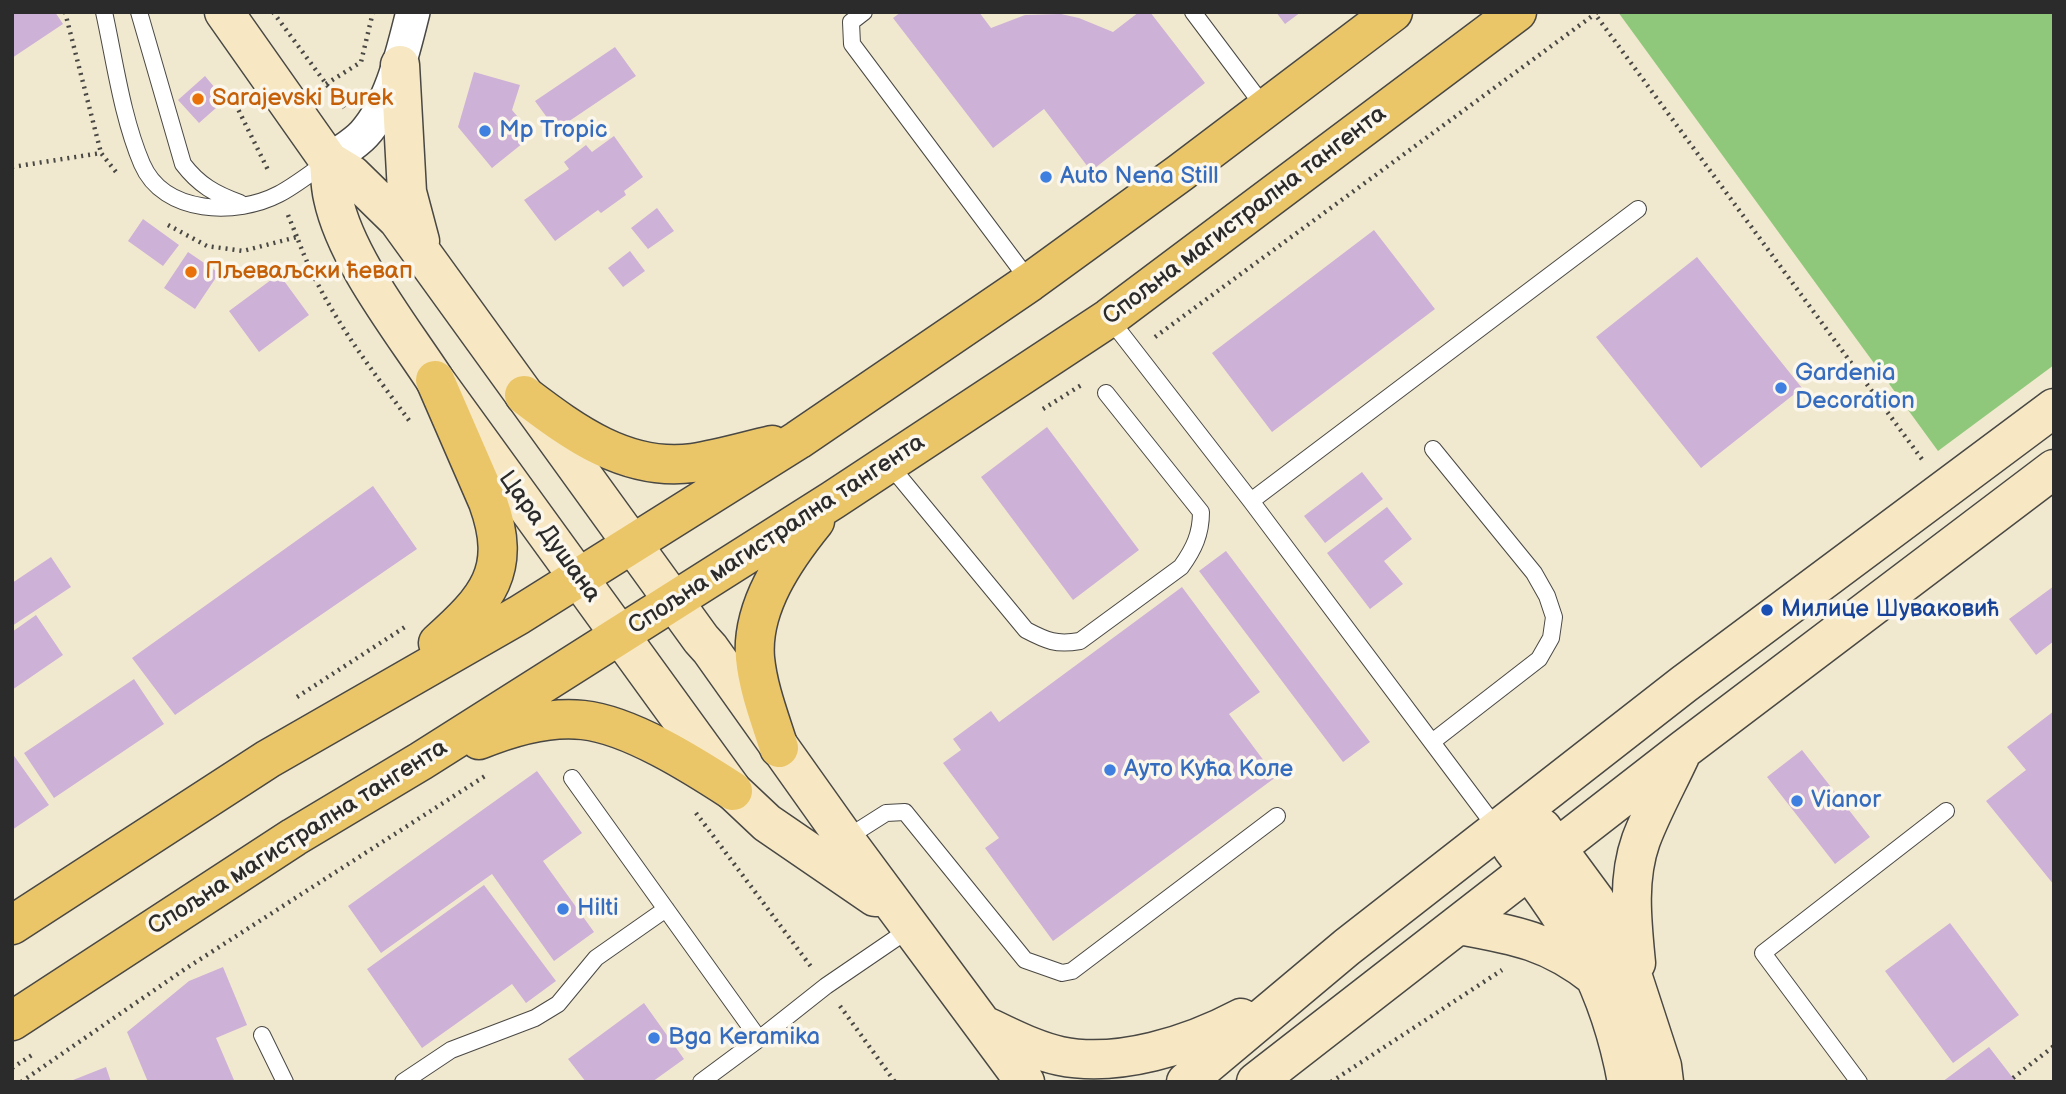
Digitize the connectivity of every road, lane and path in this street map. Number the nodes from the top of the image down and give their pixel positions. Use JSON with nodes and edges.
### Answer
{"nodes":[{"id":1,"x":65,"y":12,"type":"edge"},
{"id":2,"x":104,"y":12,"type":"edge"},
{"id":3,"x":139,"y":12,"type":"edge"},
{"id":4,"x":224,"y":12,"type":"edge"},
{"id":5,"x":273,"y":12,"type":"edge"},
{"id":6,"x":373,"y":12,"type":"edge"},
{"id":7,"x":413,"y":12,"type":"edge"},
{"id":8,"x":864,"y":12,"type":"edge"},
{"id":9,"x":1193,"y":12,"type":"edge"},
{"id":10,"x":1393,"y":12,"type":"edge"},
{"id":11,"x":1517,"y":12,"type":"edge"},
{"id":12,"x":1597,"y":12,"type":"edge"},
{"id":13,"x":400,"y":65,"type":"junction"},
{"id":14,"x":326,"y":84,"type":"junction"},
{"id":15,"x":1265,"y":108,"type":"junction"},
{"id":16,"x":364,"y":134,"type":"junction"},
{"id":17,"x":101,"y":153,"type":"dead end"},
{"id":18,"x":329,"y":160,"type":"junction"},
{"id":19,"x":248,"y":206,"type":"junction"},
{"id":20,"x":1638,"y":209,"type":"dead end"},
{"id":21,"x":426,"y":260,"type":"junction"},
{"id":22,"x":1030,"y":282,"type":"junction"},
{"id":23,"x":1109,"y":318,"type":"junction"},
{"id":24,"x":435,"y":380,"type":"junction"},
{"id":25,"x":1106,"y":393,"type":"dead end"},
{"id":26,"x":524,"y":395,"type":"junction"},
{"id":27,"x":2054,"y":408,"type":"edge"},
{"id":28,"x":798,"y":440,"type":"junction"},
{"id":29,"x":1433,"y":449,"type":"dead end"},
{"id":30,"x":888,"y":463,"type":"junction"},
{"id":31,"x":2054,"y":469,"type":"edge"},
{"id":32,"x":1944,"y":490,"type":"junction"},
{"id":33,"x":833,"y":500,"type":"junction"},
{"id":34,"x":1251,"y":501,"type":"junction"},
{"id":35,"x":633,"y":544,"type":"junction"},
{"id":36,"x":579,"y":579,"type":"junction"},
{"id":37,"x":673,"y":601,"type":"junction"},
{"id":38,"x":620,"y":636,"type":"junction"},
{"id":39,"x":374,"y":696,"type":"junction"},
{"id":40,"x":1432,"y":742,"type":"junction"},
{"id":41,"x":779,"y":748,"type":"junction"},
{"id":42,"x":1683,"y":750,"type":"junction"},
{"id":43,"x":421,"y":761,"type":"junction"},
{"id":44,"x":487,"y":775,"type":"dead end"},
{"id":45,"x":572,"y":778,"type":"dead end"},
{"id":46,"x":733,"y":791,"type":"junction"},
{"id":47,"x":1945,"y":811,"type":"dead end"},
{"id":48,"x":1277,"y":817,"type":"dead end"},
{"id":49,"x":1512,"y":818,"type":"junction"},
{"id":50,"x":845,"y":839,"type":"junction"},
{"id":51,"x":1543,"y":858,"type":"junction"},
{"id":52,"x":666,"y":909,"type":"junction"},
{"id":53,"x":907,"y":922,"type":"junction"},
{"id":54,"x":12,"y":925,"type":"edge"},
{"id":55,"x":1459,"y":925,"type":"junction"},
{"id":56,"x":1516,"y":935,"type":"junction"},
{"id":57,"x":1597,"y":978,"type":"junction"},
{"id":58,"x":1292,"y":991,"type":"junction"},
{"id":59,"x":1639,"y":993,"type":"junction"},
{"id":60,"x":12,"y":1021,"type":"edge"},
{"id":61,"x":982,"y":1024,"type":"junction"},
{"id":62,"x":262,"y":1035,"type":"dead end"},
{"id":63,"x":759,"y":1040,"type":"junction"},
{"id":64,"x":2054,"y":1046,"type":"edge"},
{"id":65,"x":36,"y":1053,"type":"dead end"},
{"id":66,"x":12,"y":1068,"type":"edge"},
{"id":67,"x":2013,"y":1078,"type":"dead end"},
{"id":68,"x":21,"y":1082,"type":"edge"},
{"id":69,"x":285,"y":1082,"type":"edge"},
{"id":70,"x":403,"y":1082,"type":"edge"},
{"id":71,"x":701,"y":1082,"type":"edge"},
{"id":72,"x":1025,"y":1082,"type":"edge"},
{"id":73,"x":1186,"y":1082,"type":"edge"},
{"id":74,"x":1256,"y":1082,"type":"edge"},
{"id":75,"x":1331,"y":1082,"type":"edge"},
{"id":76,"x":1627,"y":1082,"type":"edge"},
{"id":77,"x":1664,"y":1082,"type":"edge"},
{"id":78,"x":1859,"y":1082,"type":"edge"}],
"edges":[{"from":1,"to":17,"type":"path"},
{"from":2,"to":19,"type":"lane"},
{"from":3,"to":19,"type":"lane"},
{"from":4,"to":18,"type":"main road","name":"Цара Душана"},
{"from":5,"to":14,"type":"path"},
{"from":6,"to":14,"type":"path"},
{"from":7,"to":13,"type":"street"},
{"from":8,"to":22,"type":"lane"},
{"from":9,"to":15,"type":"lane"},
{"from":10,"to":15,"type":"main road"},
{"from":11,"to":23,"type":"main road","name":"Спољна магистрална тангента"},
{"from":12,"to":32,"type":"path"},
{"from":13,"to":16,"type":"street"},
{"from":13,"to":21,"type":"main road"},
{"from":14,"to":16,"type":"path"},
{"from":15,"to":22,"type":"main road"},
{"from":16,"to":18,"type":"street"},
{"from":18,"to":19,"type":"lane"},
{"from":18,"to":21,"type":"main road","name":"Цара Душана"},
{"from":18,"to":24,"type":"main road","name":"Цара Душана"},
{"from":20,"to":34,"type":"lane"},
{"from":21,"to":26,"type":"main road","name":"Цара Душана"},
{"from":22,"to":28,"type":"main road"},
{"from":23,"to":30,"type":"main road","name":"Спољна магистрална тангента"},
{"from":23,"to":34,"type":"lane"},
{"from":24,"to":36,"type":"main road","name":"Цара Душана"},
{"from":24,"to":39,"type":"main road"},
{"from":25,"to":30,"type":"lane"},
{"from":26,"to":28,"type":"main road"},
{"from":26,"to":35,"type":"main road","name":"Цара Душана"},
{"from":27,"to":32,"type":"main road"},
{"from":28,"to":35,"type":"main road"},
{"from":29,"to":40,"type":"lane"},
{"from":30,"to":33,"type":"main road","name":"Спољна магистрална тангента"},
{"from":31,"to":42,"type":"main road"},
{"from":32,"to":49,"type":"main road"},
{"from":33,"to":37,"type":"main road","name":"Спољна магистрална тангента"},
{"from":33,"to":41,"type":"main road"},
{"from":34,"to":40,"type":"lane"},
{"from":35,"to":36,"type":"main road"},
{"from":35,"to":37,"type":"main road","name":"Цара Душана"},
{"from":36,"to":38,"type":"main road","name":"Цара Душана"},
{"from":36,"to":39,"type":"main road"},
{"from":37,"to":38,"type":"main road","name":"Спољна магистрална тангента"},
{"from":37,"to":41,"type":"main road","name":"Цара Душана"},
{"from":38,"to":43,"type":"main road","name":"Спољна магистрална тангента"},
{"from":38,"to":46,"type":"main road","name":"Цара Душана"},
{"from":39,"to":54,"type":"main road"},
{"from":40,"to":49,"type":"lane"},
{"from":41,"to":50,"type":"main road","name":"Цара Душана"},
{"from":42,"to":51,"type":"main road"},
{"from":42,"to":59,"type":"main road"},
{"from":43,"to":46,"type":"main road"},
{"from":43,"to":60,"type":"main road","name":"Спољна магистрална тангента"},
{"from":44,"to":68,"type":"path"},
{"from":45,"to":52,"type":"lane"},
{"from":46,"to":53,"type":"main road","name":"Цара Душана"},
{"from":47,"to":78,"type":"lane"},
{"from":48,"to":50,"type":"lane"},
{"from":49,"to":51,"type":"main road"},
{"from":49,"to":58,"type":"main road"},
{"from":50,"to":53,"type":"main road","name":"Цара Душана"},
{"from":51,"to":55,"type":"main road"},
{"from":51,"to":57,"type":"main road"},
{"from":51,"to":59,"type":"main road"},
{"from":52,"to":63,"type":"lane"},
{"from":52,"to":70,"type":"lane"},
{"from":53,"to":61,"type":"main road","name":"Цара Душана"},
{"from":53,"to":63,"type":"lane"},
{"from":55,"to":56,"type":"main road"},
{"from":55,"to":74,"type":"main road"},
{"from":56,"to":57,"type":"main road"},
{"from":56,"to":75,"type":"path"},
{"from":57,"to":76,"type":"main road"},
{"from":58,"to":61,"type":"main road"},
{"from":58,"to":73,"type":"main road"},
{"from":59,"to":77,"type":"main road"},
{"from":61,"to":72,"type":"main road","name":"Цара Душана"},
{"from":62,"to":69,"type":"lane"},
{"from":63,"to":71,"type":"lane"},
{"from":64,"to":67,"type":"path"},
{"from":65,"to":66,"type":"path"}]}
